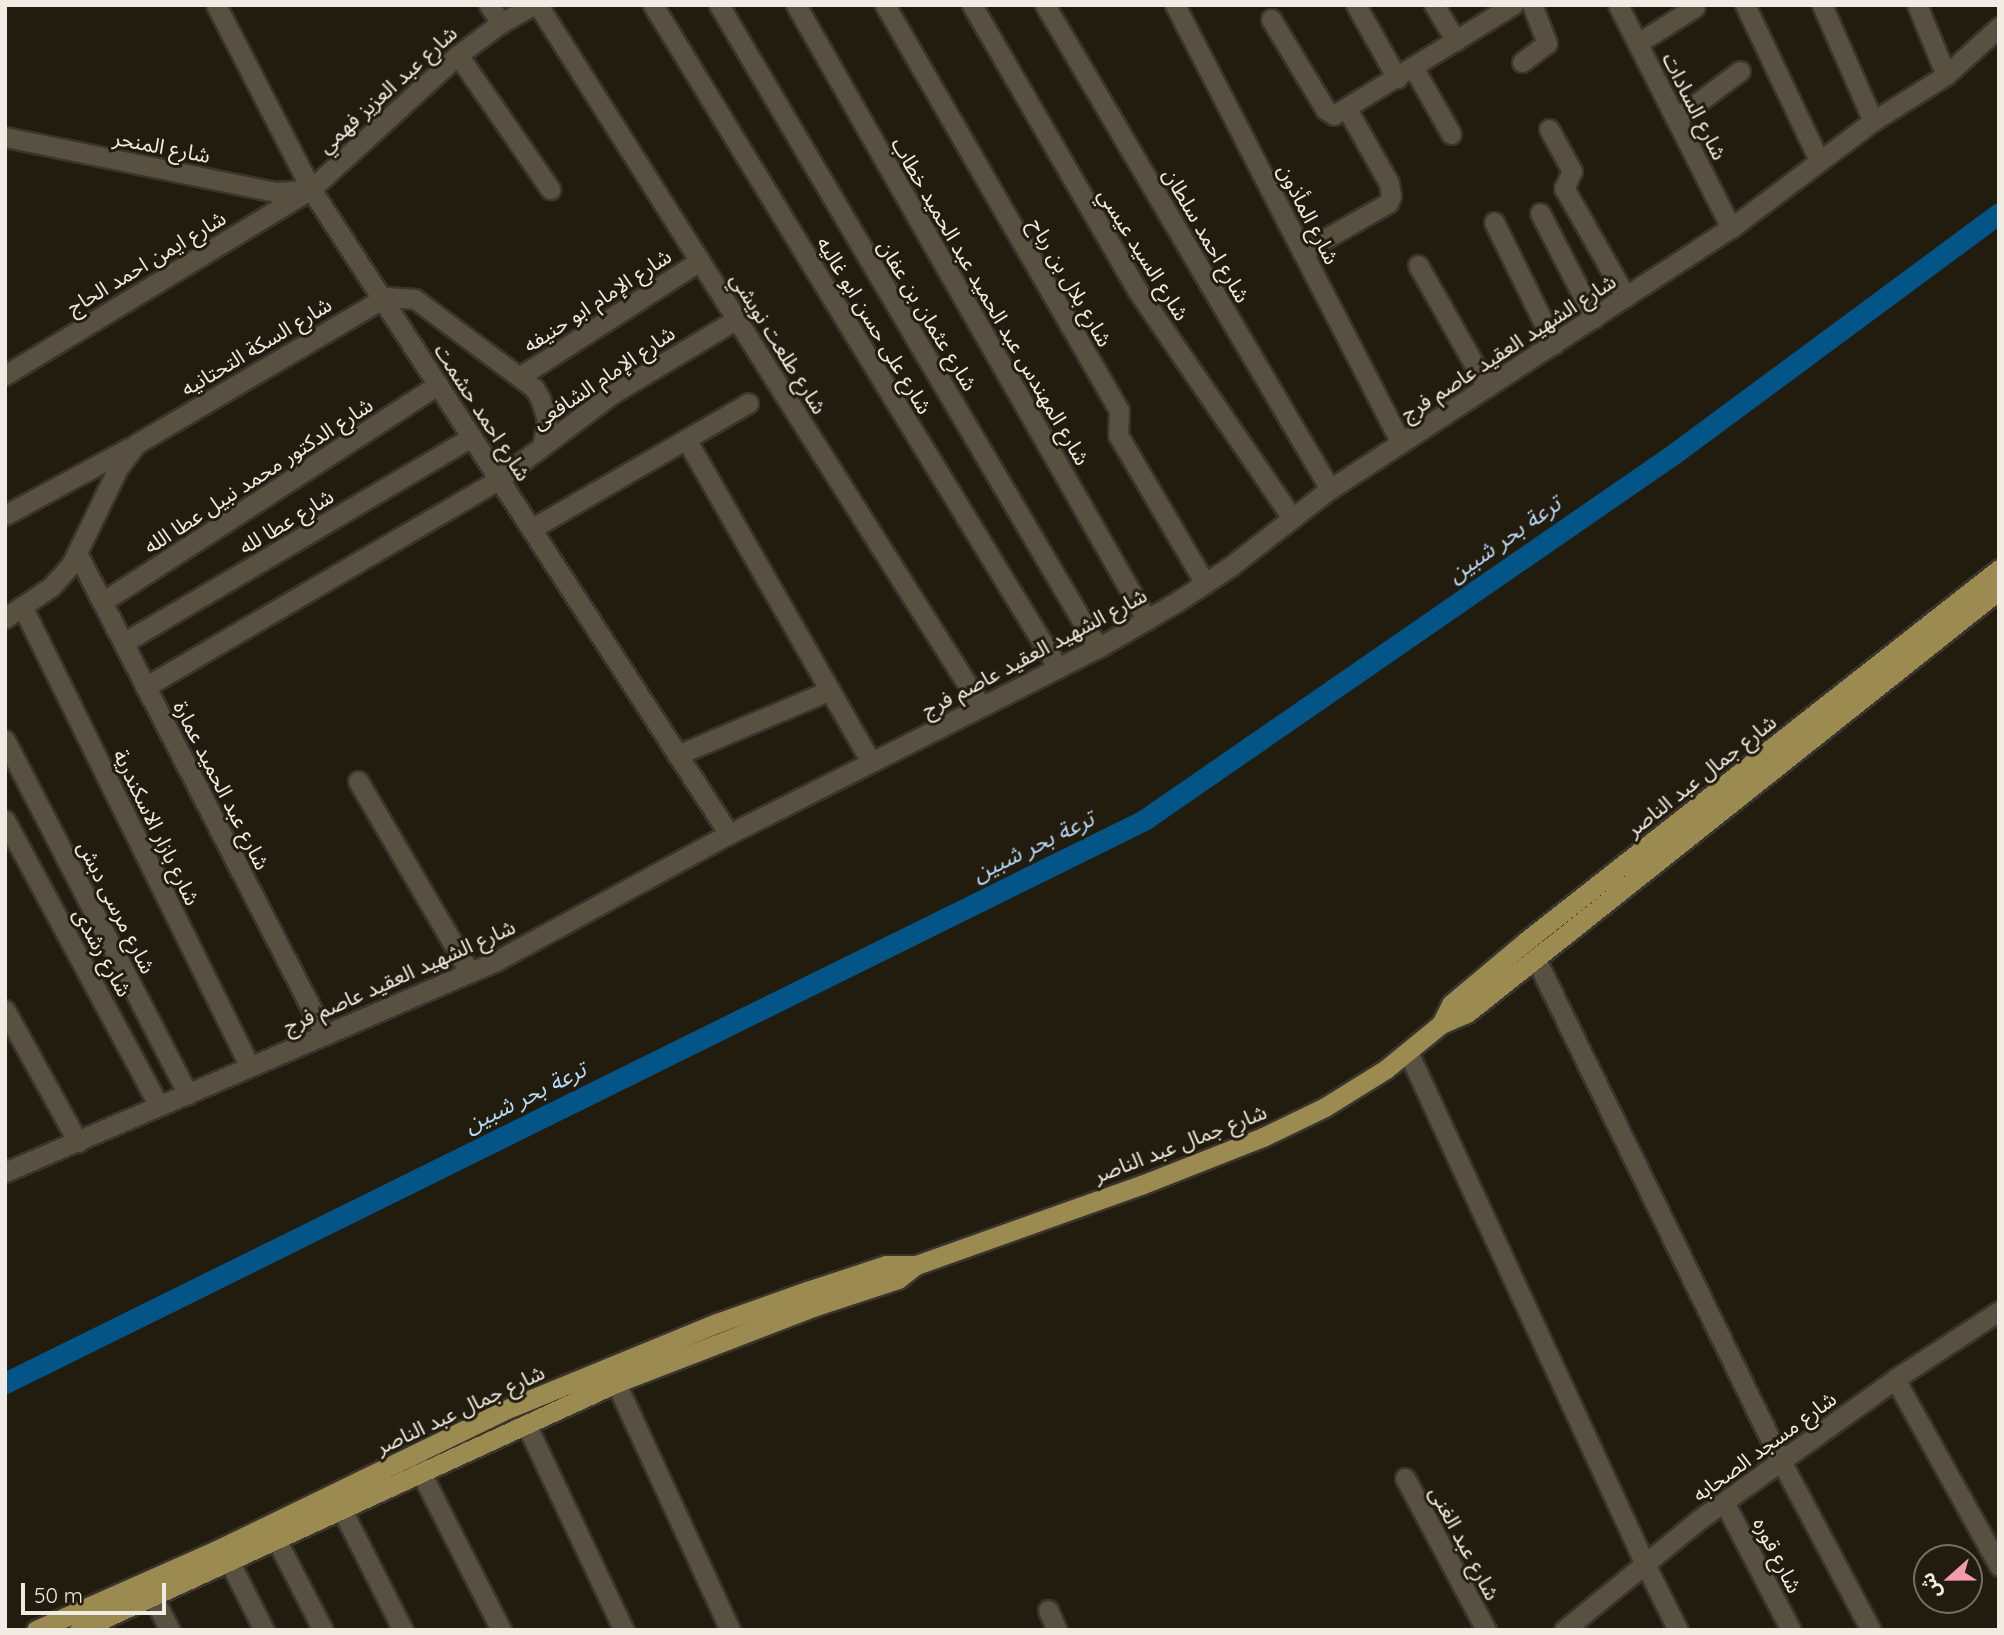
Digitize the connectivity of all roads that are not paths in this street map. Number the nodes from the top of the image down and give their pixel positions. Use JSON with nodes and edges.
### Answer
{"nodes":[{"id":1,"x":216,"y":5,"type":"edge"},
{"id":2,"x":489,"y":5,"type":"edge"},
{"id":3,"x":533,"y":5,"type":"edge"},
{"id":4,"x":538,"y":5,"type":"edge"},
{"id":5,"x":653,"y":5,"type":"edge"},
{"id":6,"x":719,"y":5,"type":"edge"},
{"id":7,"x":796,"y":5,"type":"edge"},
{"id":8,"x":885,"y":5,"type":"edge"},
{"id":9,"x":972,"y":5,"type":"edge"},
{"id":10,"x":1045,"y":5,"type":"edge"},
{"id":11,"x":1175,"y":5,"type":"edge"},
{"id":12,"x":1356,"y":5,"type":"edge"},
{"id":13,"x":1434,"y":5,"type":"edge"},
{"id":14,"x":1513,"y":5,"type":"edge"},
{"id":15,"x":1532,"y":5,"type":"edge"},
{"id":16,"x":1618,"y":5,"type":"edge"},
{"id":17,"x":1745,"y":5,"type":"edge"},
{"id":18,"x":1822,"y":5,"type":"edge"},
{"id":19,"x":1917,"y":5,"type":"edge"},
{"id":20,"x":1695,"y":7,"type":"dead end"},
{"id":21,"x":1271,"y":19,"type":"dead end"},
{"id":22,"x":501,"y":23,"type":"junction"},
{"id":23,"x":1999,"y":27,"type":"edge"},
{"id":24,"x":1456,"y":41,"type":"junction"},
{"id":25,"x":1638,"y":43,"type":"junction"},
{"id":26,"x":458,"y":55,"type":"junction"},
{"id":27,"x":1522,"y":62,"type":"dead end"},
{"id":28,"x":1740,"y":71,"type":"dead end"},
{"id":29,"x":1405,"y":73,"type":"junction"},
{"id":30,"x":1946,"y":75,"type":"junction"},
{"id":31,"x":1347,"y":109,"type":"junction"},
{"id":32,"x":1676,"y":119,"type":"junction"},
{"id":33,"x":1873,"y":121,"type":"junction"},
{"id":34,"x":1549,"y":129,"type":"dead end"},
{"id":35,"x":1451,"y":134,"type":"dead end"},
{"id":36,"x":5,"y":137,"type":"edge"},
{"id":37,"x":1819,"y":160,"type":"junction"},
{"id":38,"x":311,"y":189,"type":"junction"},
{"id":39,"x":550,"y":189,"type":"dead end"},
{"id":40,"x":1540,"y":213,"type":"dead end"},
{"id":41,"x":1494,"y":222,"type":"dead end"},
{"id":42,"x":1731,"y":228,"type":"junction"},
{"id":43,"x":1302,"y":252,"type":"junction"},
{"id":44,"x":700,"y":261,"type":"junction"},
{"id":45,"x":1418,"y":265,"type":"dead end"},
{"id":46,"x":1626,"y":297,"type":"junction"},
{"id":47,"x":382,"y":298,"type":"junction"},
{"id":48,"x":1594,"y":318,"type":"junction"},
{"id":49,"x":737,"y":319,"type":"junction"},
{"id":50,"x":1554,"y":344,"type":"junction"},
{"id":51,"x":5,"y":375,"type":"edge"},
{"id":52,"x":519,"y":377,"type":"junction"},
{"id":53,"x":438,"y":385,"type":"junction"},
{"id":54,"x":1487,"y":387,"type":"junction"},
{"id":55,"x":748,"y":403,"type":"dead end"},
{"id":56,"x":472,"y":437,"type":"junction"},
{"id":57,"x":686,"y":439,"type":"junction"},
{"id":58,"x":1401,"y":443,"type":"junction"},
{"id":59,"x":136,"y":444,"type":"junction"},
{"id":60,"x":542,"y":446,"type":"junction"},
{"id":61,"x":499,"y":478,"type":"junction"},
{"id":62,"x":1330,"y":489,"type":"junction"},
{"id":63,"x":5,"y":515,"type":"edge"},
{"id":64,"x":1292,"y":518,"type":"junction"},
{"id":65,"x":531,"y":528,"type":"junction"},
{"id":66,"x":78,"y":555,"type":"junction"},
{"id":67,"x":1999,"y":569,"type":"edge"},
{"id":68,"x":1205,"y":583,"type":"junction"},
{"id":69,"x":1999,"y":590,"type":"edge"},
{"id":70,"x":102,"y":602,"type":"junction"},
{"id":71,"x":22,"y":607,"type":"junction"},
{"id":72,"x":5,"y":618,"type":"edge"},
{"id":73,"x":1147,"y":620,"type":"junction"},
{"id":74,"x":123,"y":643,"type":"junction"},
{"id":75,"x":1098,"y":648,"type":"junction"},
{"id":76,"x":1058,"y":668,"type":"junction"},
{"id":77,"x":145,"y":687,"type":"junction"},
{"id":78,"x":830,"y":691,"type":"junction"},
{"id":79,"x":981,"y":706,"type":"junction"},
{"id":80,"x":5,"y":740,"type":"edge"},
{"id":81,"x":677,"y":755,"type":"junction"},
{"id":82,"x":871,"y":762,"type":"junction"},
{"id":83,"x":358,"y":781,"type":"dead end"},
{"id":84,"x":5,"y":820,"type":"edge"},
{"id":85,"x":729,"y":834,"type":"junction"},
{"id":86,"x":1530,"y":949,"type":"junction"},
{"id":87,"x":470,"y":973,"type":"junction"},
{"id":88,"x":5,"y":1010,"type":"edge"},
{"id":89,"x":325,"y":1035,"type":"junction"},
{"id":90,"x":1408,"y":1052,"type":"junction"},
{"id":91,"x":250,"y":1067,"type":"junction"},
{"id":92,"x":188,"y":1094,"type":"junction"},
{"id":93,"x":159,"y":1107,"type":"junction"},
{"id":94,"x":78,"y":1142,"type":"junction"},
{"id":95,"x":5,"y":1172,"type":"edge"},
{"id":96,"x":916,"y":1265,"type":"junction"},
{"id":97,"x":1999,"y":1311,"type":"edge"},
{"id":98,"x":1895,"y":1379,"type":"junction"},
{"id":99,"x":616,"y":1384,"type":"junction"},
{"id":100,"x":527,"y":1424,"type":"junction"},
{"id":101,"x":1781,"y":1461,"type":"junction"},
{"id":102,"x":416,"y":1464,"type":"junction"},
{"id":103,"x":1405,"y":1478,"type":"dead end"},
{"id":104,"x":1724,"y":1502,"type":"junction"},
{"id":105,"x":342,"y":1510,"type":"junction"},
{"id":106,"x":277,"y":1541,"type":"junction"},
{"id":107,"x":230,"y":1563,"type":"junction"},
{"id":108,"x":1645,"y":1564,"type":"junction"},
{"id":109,"x":1999,"y":1566,"type":"edge"},
{"id":110,"x":153,"y":1597,"type":"junction"},
{"id":111,"x":1048,"y":1610,"type":"dead end"},
{"id":112,"x":36,"y":1630,"type":"edge"},
{"id":113,"x":79,"y":1630,"type":"edge"},
{"id":114,"x":170,"y":1630,"type":"edge"},
{"id":115,"x":264,"y":1630,"type":"edge"},
{"id":116,"x":323,"y":1630,"type":"edge"},
{"id":117,"x":403,"y":1630,"type":"edge"},
{"id":118,"x":501,"y":1630,"type":"edge"},
{"id":119,"x":624,"y":1630,"type":"edge"},
{"id":120,"x":730,"y":1630,"type":"edge"},
{"id":121,"x":1057,"y":1630,"type":"edge"},
{"id":122,"x":1486,"y":1630,"type":"edge"},
{"id":123,"x":1564,"y":1630,"type":"edge"},
{"id":124,"x":1678,"y":1630,"type":"edge"},
{"id":125,"x":1791,"y":1630,"type":"edge"},
{"id":126,"x":1871,"y":1630,"type":"edge"}],
"edges":[{"from":1,"to":38,"type":"street","name":"شارع احمد حشمت"},
{"from":2,"to":22,"type":"street"},
{"from":3,"to":22,"type":"street","name":"شارع عبد العزيز فهمي"},
{"from":4,"to":44,"type":"street","name":"شارع طلعت نويشي"},
{"from":5,"to":76,"type":"street","name":"شارع على حسن ابو غاليه"},
{"from":6,"to":75,"type":"street","name":"شارع عثمان بن عفان"},
{"from":7,"to":73,"type":"street","name":"شارع المهندس عبد الحميد عبد الحميد خطاب"},
{"from":8,"to":68,"type":"street","name":"شارع بلال بن رباح"},
{"from":9,"to":64,"type":"street","name":"شارع السيد عيسي"},
{"from":10,"to":62,"type":"street","name":"شارع احمد سلطان"},
{"from":11,"to":43,"type":"street","name":"شارع المأذون"},
{"from":12,"to":29,"type":"street"},
{"from":13,"to":24,"type":"street"},
{"from":14,"to":24,"type":"street"},
{"from":15,"to":27,"type":"street"},
{"from":16,"to":25,"type":"street","name":"شارع السادات"},
{"from":17,"to":37,"type":"street"},
{"from":18,"to":33,"type":"street"},
{"from":19,"to":30,"type":"street"},
{"from":20,"to":25,"type":"street"},
{"from":21,"to":31,"type":"street"},
{"from":22,"to":26,"type":"street","name":"شارع عبد العزيز فهمي"},
{"from":23,"to":30,"type":"street","name":"شارع الشهيد العقيد عاصم فرج"},
{"from":24,"to":29,"type":"street"},
{"from":25,"to":32,"type":"street","name":"شارع السادات"},
{"from":26,"to":38,"type":"street","name":"شارع عبد العزيز فهمي"},
{"from":26,"to":39,"type":"street"},
{"from":28,"to":32,"type":"street"},
{"from":29,"to":31,"type":"street"},
{"from":29,"to":35,"type":"street"},
{"from":30,"to":33,"type":"street","name":"شارع الشهيد العقيد عاصم فرج"},
{"from":31,"to":43,"type":"street"},
{"from":32,"to":42,"type":"street","name":"شارع السادات"},
{"from":33,"to":37,"type":"street","name":"شارع الشهيد العقيد عاصم فرج"},
{"from":34,"to":46,"type":"street"},
{"from":36,"to":38,"type":"street","name":"شارع المنحر"},
{"from":37,"to":42,"type":"street","name":"شارع الشهيد العقيد عاصم فرج"},
{"from":38,"to":47,"type":"street","name":"شارع احمد حشمت"},
{"from":38,"to":51,"type":"street","name":"شارع ايمن احمد الحاج"},
{"from":40,"to":48,"type":"street"},
{"from":41,"to":50,"type":"street"},
{"from":42,"to":46,"type":"street","name":"شارع الشهيد العقيد عاصم فرج"},
{"from":43,"to":58,"type":"street","name":"شارع المأذون"},
{"from":44,"to":49,"type":"street","name":"شارع طلعت نويشي"},
{"from":44,"to":52,"type":"street","name":"شارع الإمام ابو حنيفه"},
{"from":45,"to":54,"type":"street"},
{"from":46,"to":48,"type":"street","name":"شارع الشهيد العقيد عاصم فرج"},
{"from":47,"to":52,"type":"street"},
{"from":47,"to":53,"type":"street","name":"شارع احمد حشمت"},
{"from":47,"to":59,"type":"street","name":"شارع السكة التحتانيه"},
{"from":48,"to":50,"type":"street","name":"شارع الشهيد العقيد عاصم فرج"},
{"from":49,"to":60,"type":"street","name":"شارع الإمام الشافعى"},
{"from":49,"to":79,"type":"street","name":"شارع طلعت نويشي"},
{"from":50,"to":54,"type":"street","name":"شارع الشهيد العقيد عاصم فرج"},
{"from":52,"to":60,"type":"street"},
{"from":53,"to":56,"type":"street","name":"شارع احمد حشمت"},
{"from":53,"to":70,"type":"street","name":"شارع الدكتور محمد نبيل عطا الله"},
{"from":54,"to":58,"type":"street","name":"شارع الشهيد العقيد عاصم فرج"},
{"from":55,"to":57,"type":"street"},
{"from":56,"to":61,"type":"street","name":"شارع احمد حشمت"},
{"from":56,"to":74,"type":"street","name":"شارع عطا لله"},
{"from":57,"to":65,"type":"street"},
{"from":57,"to":78,"type":"street"},
{"from":58,"to":62,"type":"street","name":"شارع الشهيد العقيد عاصم فرج"},
{"from":59,"to":63,"type":"street"},
{"from":59,"to":66,"type":"street","name":"شارع السكة التحتانيه"},
{"from":60,"to":61,"type":"street","name":"شارع الإمام الشافعى"},
{"from":61,"to":65,"type":"street","name":"شارع احمد حشمت"},
{"from":61,"to":77,"type":"street","name":"شارع الإمام الشافعى"},
{"from":62,"to":64,"type":"street","name":"شارع الشهيد العقيد عاصم فرج"},
{"from":64,"to":68,"type":"street","name":"شارع الشهيد العقيد عاصم فرج"},
{"from":65,"to":81,"type":"street","name":"شارع احمد حشمت"},
{"from":66,"to":70,"type":"street","name":"شارع عبد الحميد عمارة"},
{"from":66,"to":71,"type":"street","name":"شارع السكة التحتانيه"},
{"from":67,"to":86,"type":"main road","name":"شارع جمال عبد الناصر"},
{"from":68,"to":73,"type":"street","name":"شارع الشهيد العقيد عاصم فرج"},
{"from":69,"to":86,"type":"main road","name":"شارع جمال عبد الناصر"},
{"from":70,"to":74,"type":"street","name":"شارع عبد الحميد عمارة"},
{"from":71,"to":72,"type":"street","name":"شارع السكة التحتانيه"},
{"from":71,"to":91,"type":"street","name":"شارع بازار الاسكندرية"},
{"from":73,"to":75,"type":"street","name":"شارع الشهيد العقيد عاصم فرج"},
{"from":74,"to":77,"type":"street","name":"شارع عبد الحميد عمارة"},
{"from":75,"to":76,"type":"street","name":"شارع الشهيد العقيد عاصم فرج"},
{"from":76,"to":79,"type":"street","name":"شارع الشهيد العقيد عاصم فرج"},
{"from":77,"to":89,"type":"street","name":"شارع عبد الحميد عمارة"},
{"from":78,"to":81,"type":"street"},
{"from":78,"to":82,"type":"street"},
{"from":79,"to":82,"type":"street","name":"شارع الشهيد العقيد عاصم فرج"},
{"from":80,"to":92,"type":"street","name":"شارع مرسى دبش"},
{"from":81,"to":85,"type":"street","name":"شارع احمد حشمت"},
{"from":82,"to":85,"type":"street","name":"شارع الشهيد العقيد عاصم فرج"},
{"from":83,"to":87,"type":"street"},
{"from":84,"to":93,"type":"street","name":"شارع رشدى"},
{"from":85,"to":87,"type":"street","name":"شارع الشهيد العقيد عاصم فرج"},
{"from":86,"to":90,"type":"main road","name":"شارع جمال عبد الناصر"},
{"from":86,"to":101,"type":"street"},
{"from":87,"to":89,"type":"street","name":"شارع الشهيد العقيد عاصم فرج"},
{"from":88,"to":94,"type":"street"},
{"from":89,"to":91,"type":"street","name":"شارع الشهيد العقيد عاصم فرج"},
{"from":90,"to":96,"type":"main road","name":"شارع جمال عبد الناصر"},
{"from":90,"to":108,"type":"street"},
{"from":91,"to":92,"type":"street","name":"شارع الشهيد العقيد عاصم فرج"},
{"from":92,"to":93,"type":"street","name":"شارع الشهيد العقيد عاصم فرج"},
{"from":93,"to":94,"type":"street","name":"شارع الشهيد العقيد عاصم فرج"},
{"from":94,"to":95,"type":"street","name":"شارع الشهيد العقيد عاصم فرج"},
{"from":96,"to":99,"type":"main road","name":"شارع جمال عبد الناصر"},
{"from":96,"to":102,"type":"main road","name":"شارع جمال عبد الناصر"},
{"from":97,"to":98,"type":"street","name":"شارع مسجد الصحابه"},
{"from":98,"to":101,"type":"street","name":"شارع مسجد الصحابه"},
{"from":98,"to":109,"type":"street"},
{"from":99,"to":100,"type":"main road","name":"شارع جمال عبد الناصر"},
{"from":99,"to":120,"type":"street"},
{"from":100,"to":102,"type":"main road","name":"شارع جمال عبد الناصر"},
{"from":100,"to":119,"type":"street"},
{"from":101,"to":104,"type":"street","name":"شارع مسجد الصحابه"},
{"from":101,"to":126,"type":"street"},
{"from":102,"to":105,"type":"main road","name":"شارع جمال عبد الناصر"},
{"from":102,"to":112,"type":"main road","name":"شارع جمال عبد الناصر"},
{"from":102,"to":118,"type":"street"},
{"from":103,"to":122,"type":"street","name":"شارع عبد الغنى"},
{"from":104,"to":108,"type":"street","name":"شارع مسجد الصحابه"},
{"from":104,"to":125,"type":"street","name":"شارع قوره"},
{"from":105,"to":106,"type":"main road","name":"شارع جمال عبد الناصر"},
{"from":105,"to":117,"type":"street"},
{"from":106,"to":107,"type":"main road","name":"شارع جمال عبد الناصر"},
{"from":106,"to":116,"type":"street"},
{"from":107,"to":110,"type":"main road","name":"شارع جمال عبد الناصر"},
{"from":107,"to":115,"type":"street"},
{"from":108,"to":123,"type":"street","name":"شارع مسجد الصحابه"},
{"from":108,"to":124,"type":"street"},
{"from":110,"to":113,"type":"main road","name":"شارع جمال عبد الناصر"},
{"from":110,"to":114,"type":"street"},
{"from":111,"to":121,"type":"street"}]}
